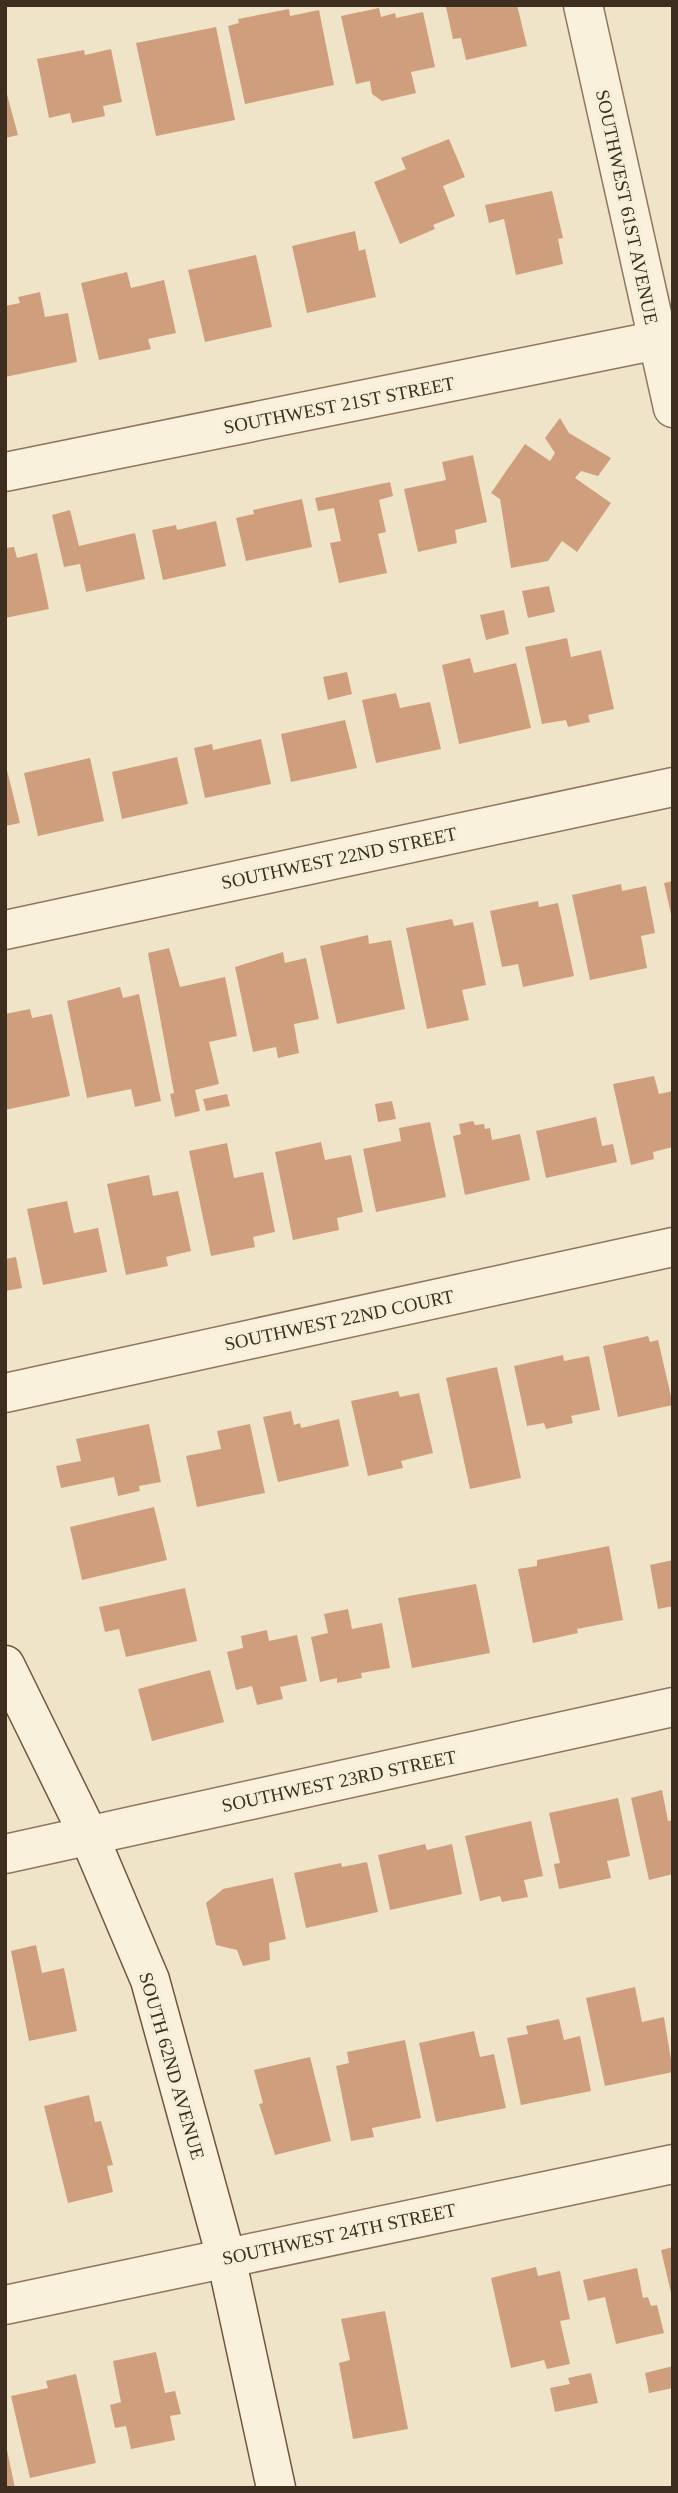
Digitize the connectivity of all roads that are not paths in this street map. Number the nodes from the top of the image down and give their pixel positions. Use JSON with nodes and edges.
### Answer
{"nodes":[{"id":1,"x":583,"y":5,"type":"edge"},
{"id":2,"x":664,"y":339,"type":"edge"},
{"id":3,"x":673,"y":408,"type":"edge"},
{"id":4,"x":5,"y":472,"type":"edge"},
{"id":5,"x":673,"y":787,"type":"edge"},
{"id":6,"x":5,"y":930,"type":"edge"},
{"id":7,"x":673,"y":1247,"type":"edge"},
{"id":8,"x":5,"y":1393,"type":"edge"},
{"id":9,"x":5,"y":1665,"type":"edge"},
{"id":10,"x":673,"y":1707,"type":"edge"},
{"id":11,"x":89,"y":1836,"type":"junction"},
{"id":12,"x":5,"y":1854,"type":"edge"},
{"id":13,"x":673,"y":2164,"type":"edge"},
{"id":14,"x":226,"y":2257,"type":"junction"},
{"id":15,"x":5,"y":2305,"type":"edge"},
{"id":16,"x":276,"y":2488,"type":"edge"}],
"edges":[{"from":1,"to":2,"type":"street","name":"SOUTHWEST 61ST AVENUE"},
{"from":2,"to":3,"type":"street","name":"SOUTHWEST 61ST AVENUE"},
{"from":2,"to":4,"type":"street","name":"SOUTHWEST 21ST STREET"},
{"from":5,"to":6,"type":"street","name":"SOUTHWEST 22ND STREET"},
{"from":7,"to":8,"type":"street","name":"SOUTHWEST 22ND COURT"},
{"from":9,"to":11,"type":"street","name":"SOUTH 62ND AVENUE"},
{"from":10,"to":11,"type":"street","name":"SOUTHWEST 23RD STREET"},
{"from":11,"to":12,"type":"street","name":"SOUTHWEST 23RD STREET"},
{"from":11,"to":14,"type":"street","name":"SOUTH 62ND AVENUE"},
{"from":13,"to":14,"type":"street","name":"SOUTHWEST 24TH STREET"},
{"from":14,"to":15,"type":"street","name":"SOUTHWEST 24TH STREET"},
{"from":14,"to":16,"type":"street","name":"SOUTH 62ND AVENUE"}]}
